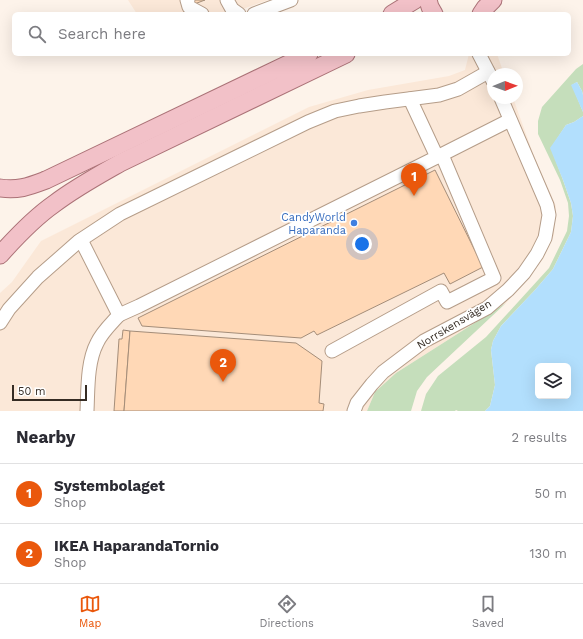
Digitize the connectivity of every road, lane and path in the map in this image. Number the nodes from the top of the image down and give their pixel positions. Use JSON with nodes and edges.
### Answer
{"nodes":[{"id":1,"x":187,"y":0,"type":"edge"},
{"id":2,"x":227,"y":0,"type":"edge"},
{"id":3,"x":291,"y":0,"type":"edge"},
{"id":4,"x":415,"y":0,"type":"edge"},
{"id":5,"x":428,"y":0,"type":"edge"},
{"id":6,"x":260,"y":8,"type":"edge"},
{"id":7,"x":198,"y":12,"type":"edge"},
{"id":8,"x":236,"y":12,"type":"edge"},
{"id":9,"x":395,"y":12,"type":"edge"},
{"id":10,"x":433,"y":12,"type":"edge"},
{"id":11,"x":305,"y":56,"type":"edge"},
{"id":12,"x":342,"y":56,"type":"edge"},
{"id":13,"x":480,"y":56,"type":"edge"},
{"id":14,"x":487,"y":69,"type":"edge"},
{"id":15,"x":487,"y":77,"type":"edge"},
{"id":16,"x":410,"y":99,"type":"junction"},
{"id":17,"x":503,"y":104,"type":"edge"},
{"id":18,"x":510,"y":120,"type":"junction"},
{"id":19,"x":440,"y":156,"type":"junction"},
{"id":20,"x":0,"y":188,"type":"edge"},
{"id":21,"x":81,"y":240,"type":"junction"},
{"id":22,"x":0,"y":255,"type":"edge"},
{"id":23,"x":118,"y":315,"type":"junction"},
{"id":24,"x":0,"y":323,"type":"edge"},
{"id":25,"x":332,"y":351,"type":"dead end"},
{"id":26,"x":87,"y":411,"type":"edge"},
{"id":27,"x":354,"y":411,"type":"edge"}],
"edges":[{"from":1,"to":7,"type":"street"},
{"from":2,"to":8,"type":"street"},
{"from":3,"to":6,"type":"street"},
{"from":4,"to":9,"type":"main road"},
{"from":5,"to":10,"type":"main road"},
{"from":11,"to":20,"type":"main road"},
{"from":12,"to":22,"type":"main road"},
{"from":13,"to":14,"type":"street"},
{"from":15,"to":16,"type":"street"},
{"from":16,"to":19,"type":"street"},
{"from":16,"to":21,"type":"street"},
{"from":17,"to":18,"type":"street","name":"Norrskensvägen"},
{"from":18,"to":19,"type":"street"},
{"from":18,"to":27,"type":"street","name":"Norrskensvägen"},
{"from":19,"to":23,"type":"street"},
{"from":19,"to":25,"type":"street"},
{"from":21,"to":23,"type":"street"},
{"from":21,"to":24,"type":"street"},
{"from":23,"to":26,"type":"street"}]}
